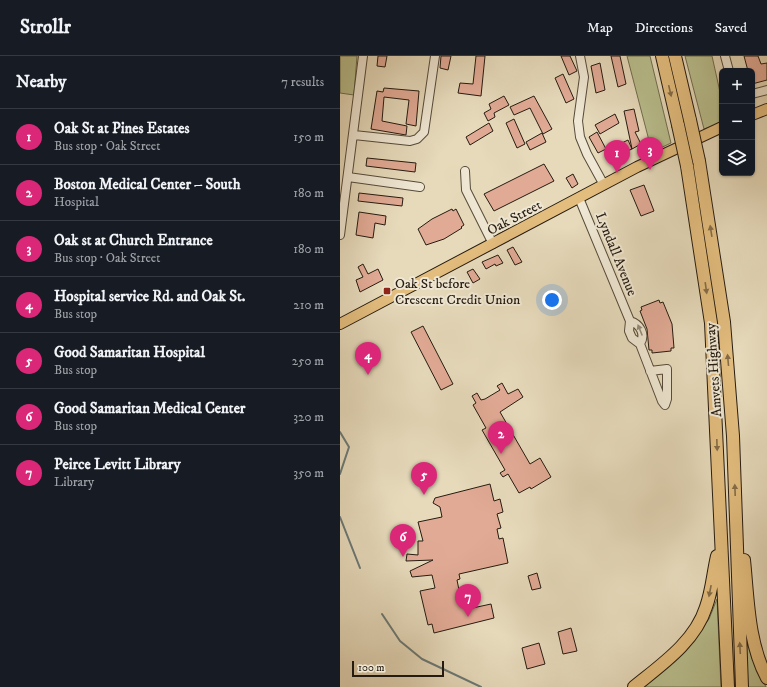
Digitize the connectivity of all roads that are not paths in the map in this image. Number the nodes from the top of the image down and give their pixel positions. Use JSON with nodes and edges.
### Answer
{"nodes":[{"id":1,"x":363,"y":56,"type":"edge"},
{"id":2,"x":435,"y":56,"type":"edge"},
{"id":3,"x":580,"y":56,"type":"edge"},
{"id":4,"x":662,"y":56,"type":"edge"},
{"id":5,"x":675,"y":56,"type":"edge"},
{"id":6,"x":725,"y":56,"type":"edge"},
{"id":7,"x":728,"y":68,"type":"edge"},
{"id":8,"x":767,"y":90,"type":"edge"},
{"id":9,"x":755,"y":93,"type":"edge"},
{"id":10,"x":767,"y":109,"type":"edge"},
{"id":11,"x":755,"y":114,"type":"edge"},
{"id":12,"x":767,"y":116,"type":"edge"},
{"id":13,"x":755,"y":120,"type":"edge"},
{"id":14,"x":719,"y":130,"type":"edge"},
{"id":15,"x":719,"y":134,"type":"edge"},
{"id":16,"x":354,"y":135,"type":"junction"},
{"id":17,"x":703,"y":138,"type":"junction"},
{"id":18,"x":465,"y":171,"type":"dead end"},
{"id":19,"x":348,"y":177,"type":"junction"},
{"id":20,"x":604,"y":185,"type":"junction"},
{"id":21,"x":420,"y":187,"type":"dead end"},
{"id":22,"x":579,"y":198,"type":"junction"},
{"id":23,"x":340,"y":235,"type":"edge"},
{"id":24,"x":493,"y":244,"type":"junction"},
{"id":25,"x":341,"y":322,"type":"edge"},
{"id":26,"x":650,"y":370,"type":"dead end"},
{"id":27,"x":736,"y":515,"type":"junction"},
{"id":28,"x":720,"y":539,"type":"junction"},
{"id":29,"x":767,"y":678,"type":"edge"},
{"id":30,"x":634,"y":687,"type":"edge"},
{"id":31,"x":728,"y":687,"type":"edge"},
{"id":32,"x":742,"y":687,"type":"edge"}],
"edges":[{"from":1,"to":16,"type":"street"},
{"from":2,"to":16,"type":"street"},
{"from":3,"to":20,"type":"street"},
{"from":4,"to":28,"type":"highway","name":"Amvets Highway","one_way":true,"bridge":true},
{"from":27,"to":5,"type":"highway","name":"Amvets Highway","one_way":true,"bridge":true},
{"from":6,"to":7,"type":"street"},
{"from":8,"to":9,"type":"street"},
{"from":10,"to":11,"type":"main road"},
{"from":12,"to":13,"type":"main road"},
{"from":14,"to":17,"type":"main road","name":"Oak Street"},
{"from":15,"to":17,"type":"main road","name":"Oak Street"},
{"from":16,"to":19,"type":"street"},
{"from":17,"to":20,"type":"main road","name":"Oak Street"},
{"from":18,"to":24,"type":"street"},
{"from":19,"to":21,"type":"street"},
{"from":19,"to":23,"type":"street"},
{"from":20,"to":22,"type":"main road","name":"Oak Street"},
{"from":22,"to":24,"type":"main road","name":"Oak Street"},
{"from":22,"to":26,"type":"street","name":"Lyndall Avenue"},
{"from":24,"to":25,"type":"main road","name":"Oak Street"},
{"from":27,"to":29,"type":"highway"},
{"from":32,"to":27,"type":"highway","name":"Amvets Highway","one_way":true},
{"from":28,"to":30,"type":"highway","one_way":true},
{"from":28,"to":31,"type":"highway","name":"Amvets Highway"}]}
